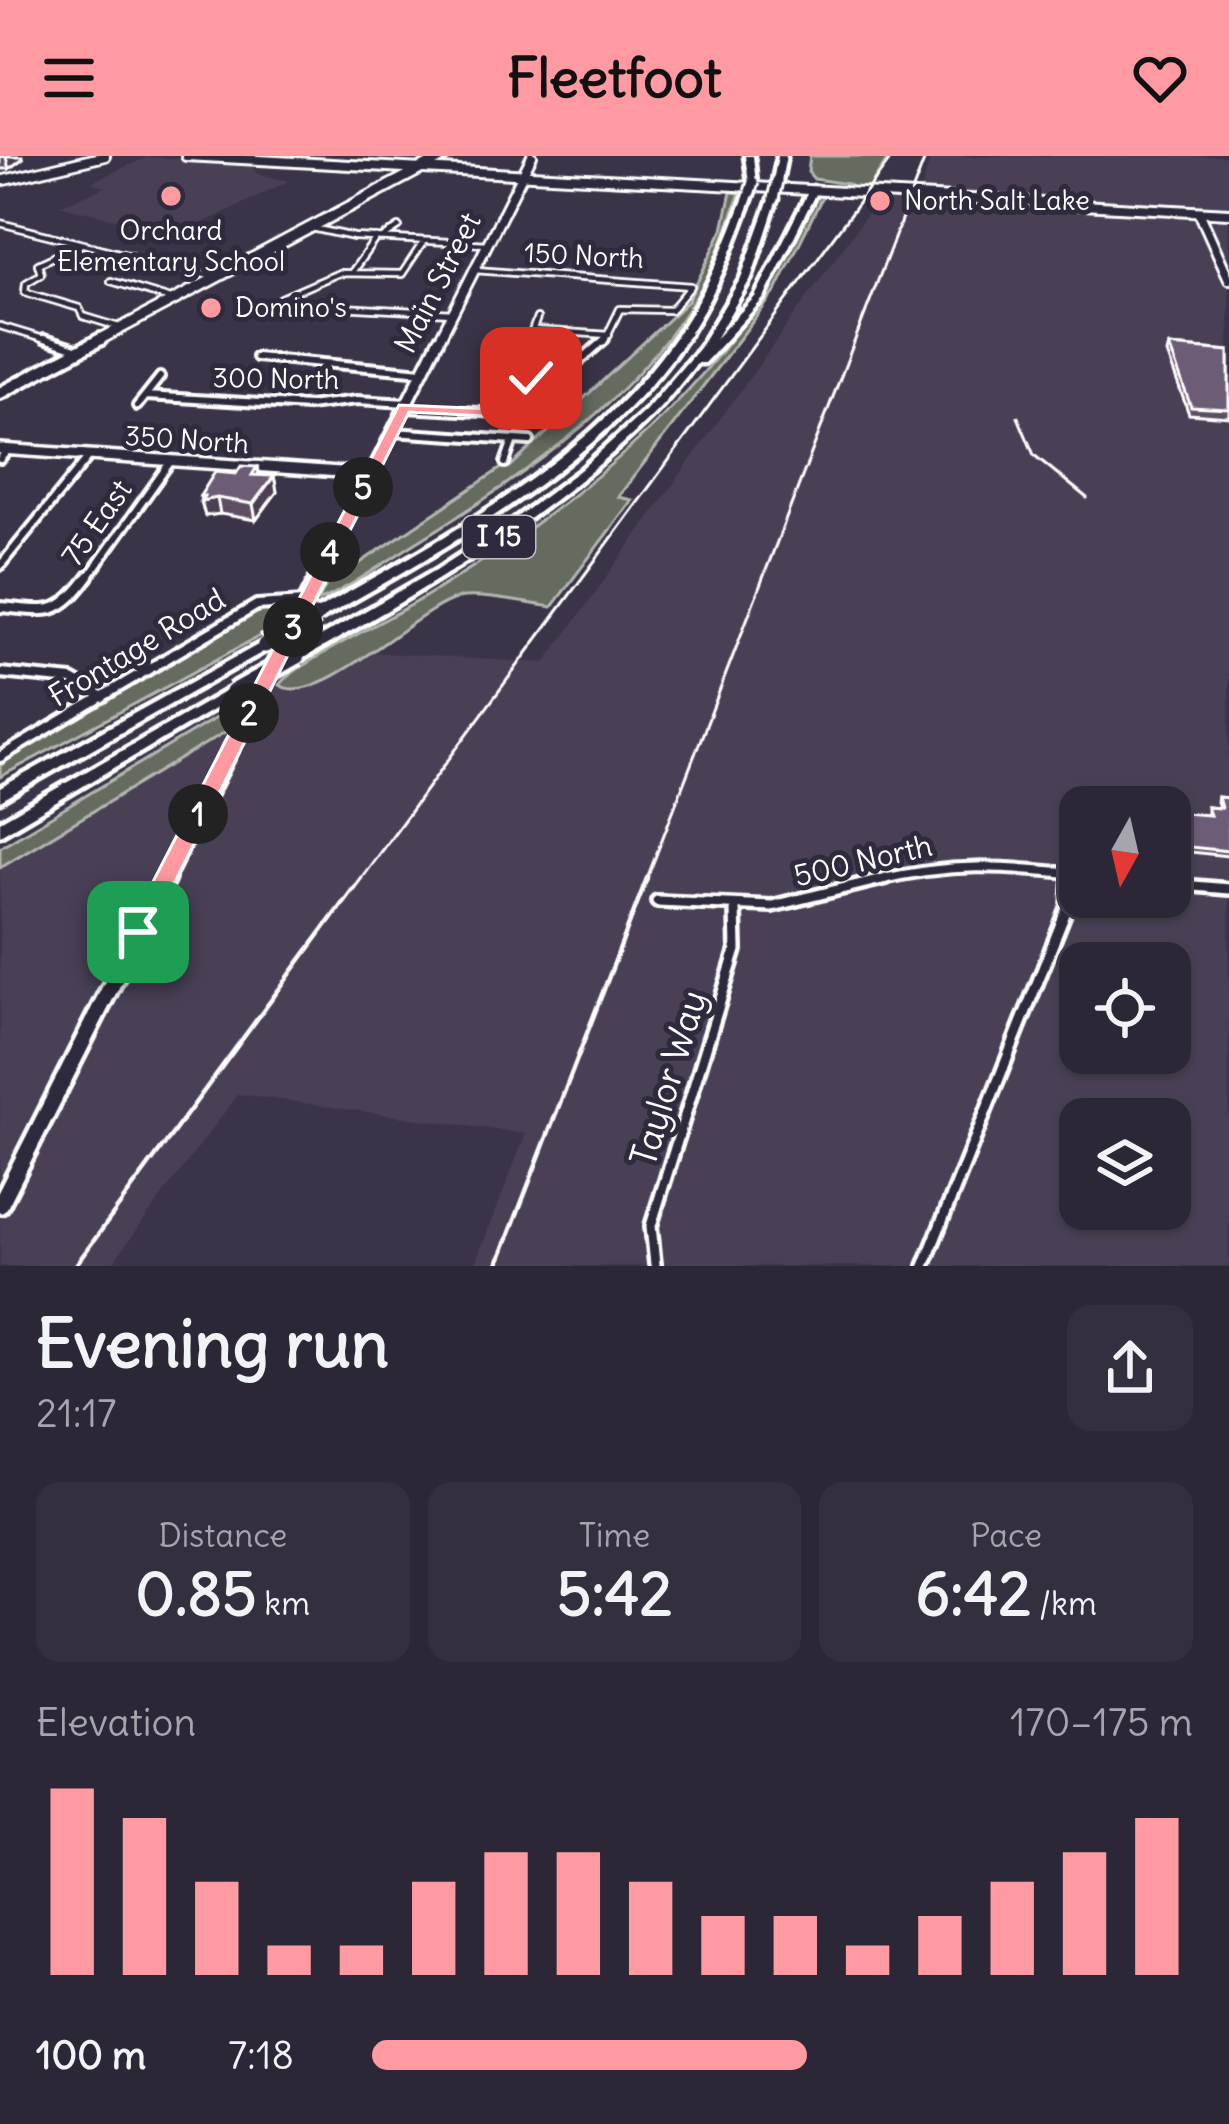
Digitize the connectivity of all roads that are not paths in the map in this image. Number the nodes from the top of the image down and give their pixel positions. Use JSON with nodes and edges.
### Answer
{"nodes":[{"id":1,"x":100,"y":156,"type":"edge"},
{"id":2,"x":186,"y":156,"type":"edge"},
{"id":3,"x":445,"y":156,"type":"edge"},
{"id":4,"x":532,"y":156,"type":"edge"},
{"id":5,"x":749,"y":156,"type":"edge"},
{"id":6,"x":759,"y":156,"type":"edge"},
{"id":7,"x":782,"y":156,"type":"edge"},
{"id":8,"x":315,"y":159,"type":"edge"},
{"id":9,"x":422,"y":168,"type":"junction"},
{"id":10,"x":523,"y":175,"type":"junction"},
{"id":11,"x":0,"y":181,"type":"edge"},
{"id":12,"x":751,"y":187,"type":"junction"},
{"id":13,"x":813,"y":190,"type":"junction"},
{"id":14,"x":1199,"y":212,"type":"junction"},
{"id":15,"x":1229,"y":213,"type":"edge"},
{"id":16,"x":0,"y":223,"type":"edge"},
{"id":17,"x":400,"y":227,"type":"dead end"},
{"id":18,"x":312,"y":228,"type":"junction"},
{"id":19,"x":380,"y":238,"type":"junction"},
{"id":20,"x":424,"y":241,"type":"junction"},
{"id":21,"x":82,"y":244,"type":"junction"},
{"id":22,"x":488,"y":244,"type":"junction"},
{"id":23,"x":475,"y":270,"type":"junction"},
{"id":24,"x":352,"y":274,"type":"junction"},
{"id":25,"x":218,"y":278,"type":"junction"},
{"id":26,"x":1229,"y":279,"type":"edge"},
{"id":27,"x":111,"y":281,"type":"dead end"},
{"id":28,"x":176,"y":301,"type":"junction"},
{"id":29,"x":453,"y":313,"type":"junction"},
{"id":30,"x":538,"y":318,"type":"dead end"},
{"id":31,"x":0,"y":326,"type":"edge"},
{"id":32,"x":123,"y":329,"type":"junction"},
{"id":33,"x":533,"y":330,"type":"junction"},
{"id":34,"x":610,"y":334,"type":"junction"},
{"id":35,"x":83,"y":351,"type":"junction"},
{"id":36,"x":256,"y":357,"type":"dead end"},
{"id":37,"x":422,"y":372,"type":"junction"},
{"id":38,"x":160,"y":377,"type":"dead end"},
{"id":39,"x":675,"y":382,"type":"junction"},
{"id":40,"x":556,"y":384,"type":"junction"},
{"id":41,"x":0,"y":393,"type":"edge"},
{"id":42,"x":146,"y":395,"type":"junction"},
{"id":43,"x":405,"y":405,"type":"junction"},
{"id":44,"x":137,"y":406,"type":"dead end"},
{"id":45,"x":392,"y":432,"type":"junction"},
{"id":46,"x":513,"y":440,"type":"junction"},
{"id":47,"x":530,"y":441,"type":"dead end"},
{"id":48,"x":3,"y":452,"type":"edge"},
{"id":49,"x":89,"y":455,"type":"junction"},
{"id":50,"x":172,"y":460,"type":"junction"},
{"id":51,"x":505,"y":463,"type":"dead end"},
{"id":52,"x":370,"y":474,"type":"junction"},
{"id":53,"x":0,"y":566,"type":"edge"},
{"id":54,"x":305,"y":602,"type":"junction"},
{"id":55,"x":0,"y":607,"type":"edge"},
{"id":56,"x":0,"y":673,"type":"edge"},
{"id":57,"x":103,"y":697,"type":"junction"},
{"id":58,"x":0,"y":758,"type":"edge"},
{"id":59,"x":0,"y":795,"type":"edge"},
{"id":60,"x":0,"y":829,"type":"edge"},
{"id":61,"x":1059,"y":872,"type":"edge"},
{"id":62,"x":1191,"y":886,"type":"edge"},
{"id":63,"x":1229,"y":890,"type":"edge"},
{"id":64,"x":657,"y":901,"type":"dead end"},
{"id":65,"x":734,"y":908,"type":"junction"},
{"id":66,"x":1063,"y":918,"type":"edge"},
{"id":67,"x":0,"y":1205,"type":"edge"},
{"id":68,"x":655,"y":1264,"type":"edge"},
{"id":69,"x":924,"y":1266,"type":"edge"}],
"edges":[{"from":1,"to":11,"type":"street"},
{"from":2,"to":8,"type":"street"},
{"from":3,"to":9,"type":"main road"},
{"from":4,"to":10,"type":"street","name":"Main Street"},
{"from":5,"to":12,"type":"highway"},
{"from":6,"to":12,"type":"highway","number":"I 15"},
{"from":7,"to":39,"type":"highway","number":"I 15","bridge":true},
{"from":8,"to":9,"type":"street"},
{"from":9,"to":10,"type":"street"},
{"from":9,"to":18,"type":"main road"},
{"from":10,"to":13,"type":"street"},
{"from":10,"to":22,"type":"street","name":"Main Street"},
{"from":12,"to":59,"type":"highway","number":"I 15","bridge":true},
{"from":13,"to":14,"type":"street"},
{"from":13,"to":39,"type":"highway"},
{"from":14,"to":15,"type":"street"},
{"from":14,"to":26,"type":"street"},
{"from":16,"to":21,"type":"street"},
{"from":17,"to":19,"type":"street"},
{"from":18,"to":19,"type":"street"},
{"from":18,"to":25,"type":"main road"},
{"from":19,"to":20,"type":"street"},
{"from":19,"to":24,"type":"street"},
{"from":20,"to":22,"type":"street"},
{"from":20,"to":24,"type":"street"},
{"from":21,"to":25,"type":"street"},
{"from":21,"to":32,"type":"street"},
{"from":22,"to":23,"type":"street","name":"Main Street"},
{"from":23,"to":29,"type":"street","name":"Main Street"},
{"from":23,"to":34,"type":"street","name":"150 North"},
{"from":24,"to":29,"type":"street"},
{"from":25,"to":28,"type":"main road"},
{"from":27,"to":28,"type":"street"},
{"from":28,"to":32,"type":"main road"},
{"from":29,"to":37,"type":"street","name":"Main Street"},
{"from":30,"to":33,"type":"street"},
{"from":31,"to":35,"type":"street"},
{"from":32,"to":35,"type":"main road"},
{"from":33,"to":34,"type":"street"},
{"from":33,"to":40,"type":"street"},
{"from":34,"to":40,"type":"street"},
{"from":35,"to":41,"type":"main road"},
{"from":36,"to":37,"type":"street"},
{"from":37,"to":43,"type":"street","name":"Main Street"},
{"from":38,"to":42,"type":"street"},
{"from":39,"to":60,"type":"highway","number":"I 15","bridge":true},
{"from":40,"to":43,"type":"street","name":"300 North"},
{"from":42,"to":43,"type":"street","name":"300 North"},
{"from":42,"to":44,"type":"street"},
{"from":43,"to":45,"type":"street","name":"Main Street"},
{"from":45,"to":46,"type":"street"},
{"from":45,"to":52,"type":"street","name":"Main Street"},
{"from":46,"to":47,"type":"street"},
{"from":46,"to":51,"type":"street"},
{"from":48,"to":49,"type":"street","name":"350 North"},
{"from":49,"to":50,"type":"street","name":"350 North"},
{"from":49,"to":53,"type":"street"},
{"from":50,"to":52,"type":"street","name":"350 North"},
{"from":50,"to":55,"type":"street","name":"75 East"},
{"from":52,"to":54,"type":"street","name":"Main Street"},
{"from":54,"to":57,"type":"street","name":"Frontage Road"},
{"from":54,"to":67,"type":"street","name":"Main Street"},
{"from":56,"to":57,"type":"street"},
{"from":57,"to":58,"type":"street","name":"Frontage Road"},
{"from":61,"to":65,"type":"street","name":"500 North"},
{"from":62,"to":63,"type":"street"},
{"from":64,"to":65,"type":"street","name":"500 North"},
{"from":65,"to":68,"type":"street","name":"Taylor Way"},
{"from":66,"to":69,"type":"street"}]}
